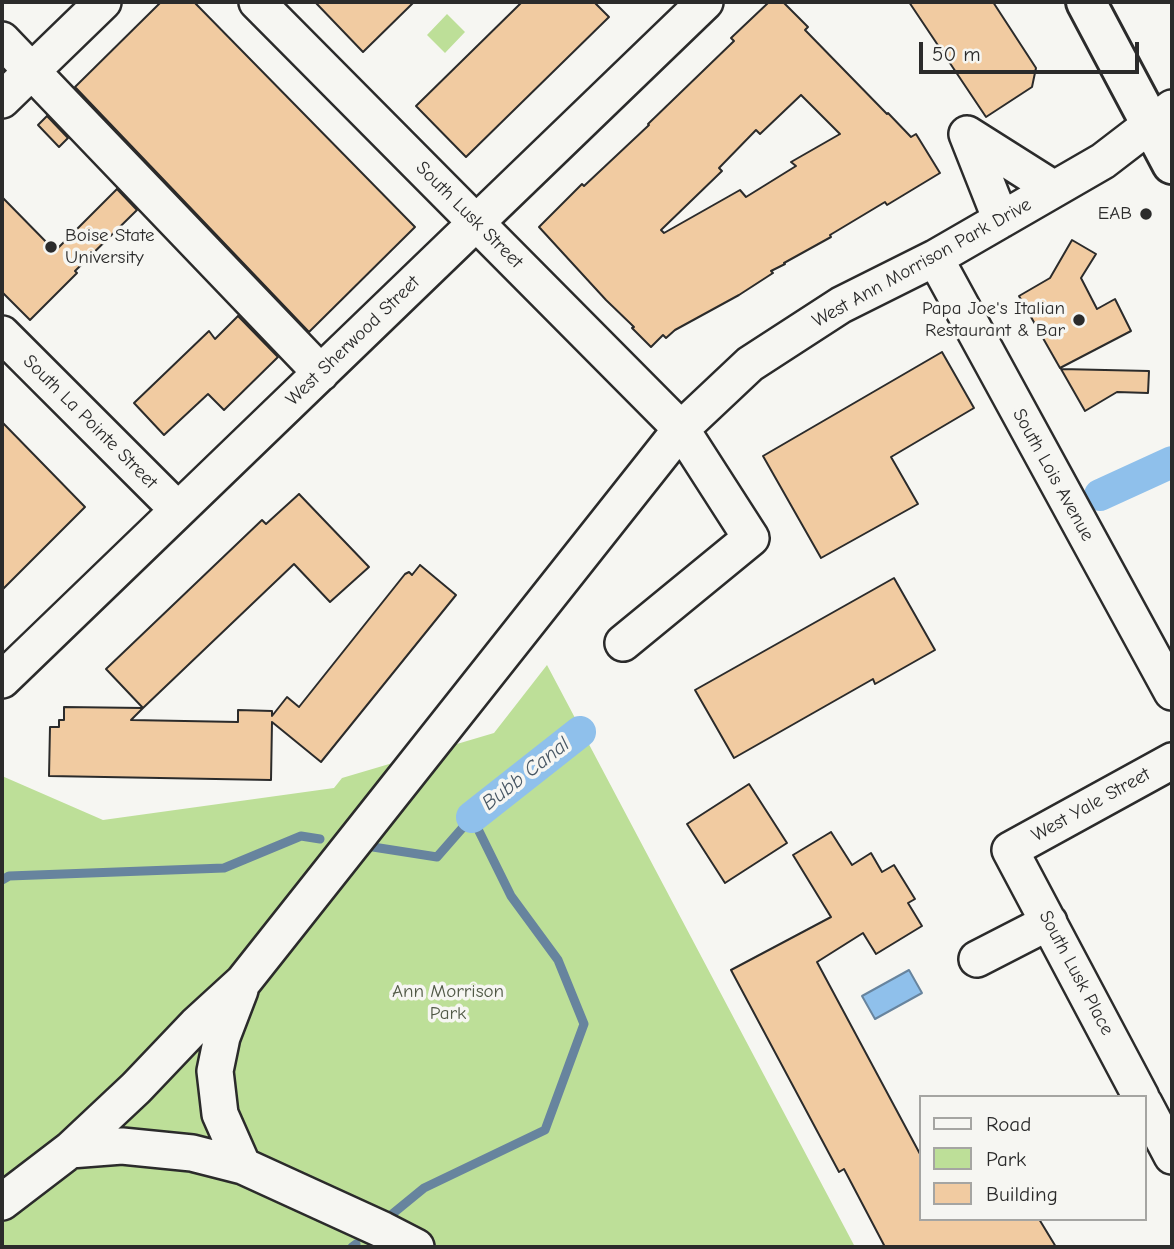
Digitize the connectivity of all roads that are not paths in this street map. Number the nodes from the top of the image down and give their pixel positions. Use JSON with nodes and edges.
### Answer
{"nodes":[{"id":1,"x":103,"y":2,"type":"edge"},
{"id":2,"x":257,"y":2,"type":"edge"},
{"id":3,"x":705,"y":2,"type":"edge"},
{"id":4,"x":1086,"y":2,"type":"edge"},
{"id":5,"x":2,"y":40,"type":"edge"},
{"id":6,"x":32,"y":71,"type":"junction"},
{"id":7,"x":2,"y":100,"type":"edge"},
{"id":8,"x":1166,"y":114,"type":"edge"},
{"id":9,"x":1172,"y":164,"type":"edge"},
{"id":10,"x":1054,"y":189,"type":"junction"},
{"id":11,"x":1001,"y":220,"type":"junction"},
{"id":12,"x":476,"y":222,"type":"junction"},
{"id":13,"x":934,"y":258,"type":"junction"},
{"id":14,"x":2,"y":334,"type":"edge"},
{"id":15,"x":321,"y":373,"type":"junction"},
{"id":16,"x":681,"y":429,"type":"junction"},
{"id":17,"x":178,"y":510,"type":"junction"},
{"id":18,"x":623,"y":643,"type":"dead end"},
{"id":19,"x":2,"y":680,"type":"edge"},
{"id":20,"x":1172,"y":692,"type":"edge"},
{"id":21,"x":1172,"y":761,"type":"edge"},
{"id":22,"x":1010,"y":850,"type":"joint"},
{"id":23,"x":1049,"y":922,"type":"junction"},
{"id":24,"x":977,"y":959,"type":"dead end"},
{"id":25,"x":243,"y":982,"type":"junction"},
{"id":26,"x":1140,"y":1095,"type":"edge"},
{"id":27,"x":1146,"y":1107,"type":"edge"},
{"id":28,"x":70,"y":1150,"type":"junction"},
{"id":29,"x":1172,"y":1156,"type":"edge"},
{"id":30,"x":243,"y":1166,"type":"junction"},
{"id":31,"x":2,"y":1202,"type":"edge"},
{"id":32,"x":416,"y":1247,"type":"edge"}],
"edges":[{"from":1,"to":6,"type":"street"},
{"from":2,"to":12,"type":"street","name":"South Lusk Street"},
{"from":3,"to":12,"type":"street","name":"West Sherwood Street"},
{"from":4,"to":8,"type":"main road"},
{"from":5,"to":6,"type":"street"},
{"from":6,"to":7,"type":"street"},
{"from":6,"to":15,"type":"street"},
{"from":8,"to":9,"type":"main road"},
{"from":8,"to":10,"type":"street","name":"West Ann Morrison Park Drive"},
{"from":10,"to":11,"type":"street","name":"West Ann Morrison Park Drive"},
{"from":10,"to":11,"type":"street"},
{"from":11,"to":13,"type":"street","name":"West Ann Morrison Park Drive"},
{"from":12,"to":15,"type":"street","name":"West Sherwood Street"},
{"from":12,"to":16,"type":"street","name":"South Lusk Street"},
{"from":13,"to":16,"type":"street","name":"West Ann Morrison Park Drive"},
{"from":13,"to":20,"type":"street","name":"South Lois Avenue"},
{"from":14,"to":17,"type":"street","name":"South La Pointe Street"},
{"from":15,"to":17,"type":"street","name":"West Sherwood Street"},
{"from":16,"to":18,"type":"street","name":"South Lusk Street"},
{"from":16,"to":25,"type":"street","name":"West Ann Morrison Park Drive"},
{"from":17,"to":19,"type":"street","name":"West Sherwood Street"},
{"from":21,"to":22,"type":"street","name":"West Yale Street"},
{"from":22,"to":23,"type":"street","name":"South Lusk Place"},
{"from":23,"to":24,"type":"street"},
{"from":23,"to":26,"type":"street","name":"South Lusk Place"},
{"from":25,"to":28,"type":"street"},
{"from":25,"to":30,"type":"street"},
{"from":27,"to":29,"type":"street"},
{"from":28,"to":30,"type":"street"},
{"from":28,"to":31,"type":"street"},
{"from":30,"to":32,"type":"street"}]}
